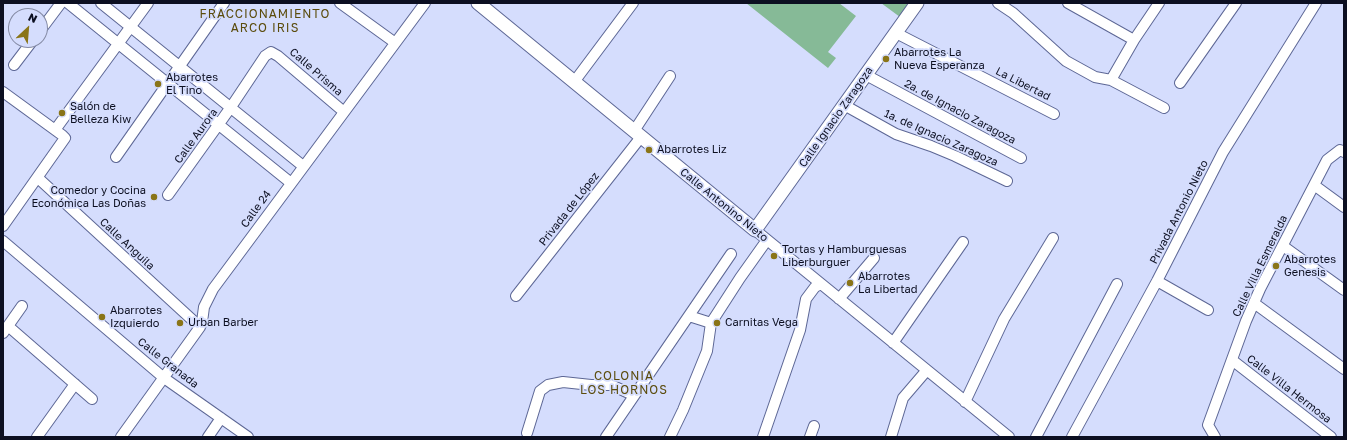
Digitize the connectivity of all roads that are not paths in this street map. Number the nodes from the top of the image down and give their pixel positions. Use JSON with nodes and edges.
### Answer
{"nodes":[{"id":1,"x":61,"y":3,"type":"edge"},
{"id":2,"x":68,"y":3,"type":"edge"},
{"id":3,"x":101,"y":3,"type":"edge"},
{"id":4,"x":148,"y":3,"type":"edge"},
{"id":5,"x":224,"y":3,"type":"edge"},
{"id":6,"x":340,"y":3,"type":"edge"},
{"id":7,"x":424,"y":3,"type":"edge"},
{"id":8,"x":478,"y":3,"type":"edge"},
{"id":9,"x":633,"y":3,"type":"edge"},
{"id":10,"x":917,"y":3,"type":"edge"},
{"id":11,"x":998,"y":3,"type":"edge"},
{"id":12,"x":1068,"y":3,"type":"edge"},
{"id":13,"x":1160,"y":3,"type":"edge"},
{"id":14,"x":1236,"y":3,"type":"edge"},
{"id":15,"x":1316,"y":3,"type":"edge"},
{"id":16,"x":48,"y":20,"type":"edge"},
{"id":17,"x":131,"y":27,"type":"junction"},
{"id":18,"x":896,"y":33,"type":"junction"},
{"id":19,"x":1134,"y":40,"type":"junction"},
{"id":20,"x":394,"y":42,"type":"junction"},
{"id":21,"x":118,"y":43,"type":"junction"},
{"id":22,"x":27,"y":48,"type":"edge"},
{"id":23,"x":271,"y":52,"type":"joint"},
{"id":24,"x":14,"y":65,"type":"dead end"},
{"id":25,"x":180,"y":66,"type":"junction"},
{"id":26,"x":866,"y":75,"type":"junction"},
{"id":27,"x":670,"y":76,"type":"dead end"},
{"id":28,"x":1111,"y":80,"type":"junction"},
{"id":29,"x":574,"y":82,"type":"junction"},
{"id":30,"x":167,"y":83,"type":"junction"},
{"id":31,"x":1180,"y":83,"type":"dead end"},
{"id":32,"x":3,"y":92,"type":"edge"},
{"id":33,"x":844,"y":105,"type":"junction"},
{"id":34,"x":231,"y":107,"type":"junction"},
{"id":35,"x":1164,"y":108,"type":"dead end"},
{"id":36,"x":344,"y":112,"type":"junction"},
{"id":37,"x":1054,"y":114,"type":"dead end"},
{"id":38,"x":219,"y":125,"type":"junction"},
{"id":39,"x":55,"y":130,"type":"junction"},
{"id":40,"x":637,"y":134,"type":"junction"},
{"id":41,"x":1342,"y":151,"type":"edge"},
{"id":42,"x":116,"y":157,"type":"dead end"},
{"id":43,"x":1021,"y":158,"type":"dead end"},
{"id":44,"x":304,"y":166,"type":"junction"},
{"id":45,"x":38,"y":178,"type":"junction"},
{"id":46,"x":1007,"y":181,"type":"dead end"},
{"id":47,"x":291,"y":183,"type":"junction"},
{"id":48,"x":1314,"y":186,"type":"junction"},
{"id":49,"x":168,"y":194,"type":"dead end"},
{"id":50,"x":1344,"y":207,"type":"edge"},
{"id":51,"x":3,"y":226,"type":"edge"},
{"id":52,"x":755,"y":230,"type":"junction"},
{"id":53,"x":1052,"y":238,"type":"dead end"},
{"id":54,"x":767,"y":240,"type":"junction"},
{"id":55,"x":3,"y":241,"type":"edge"},
{"id":56,"x":963,"y":242,"type":"dead end"},
{"id":57,"x":1283,"y":246,"type":"junction"},
{"id":58,"x":731,"y":254,"type":"dead end"},
{"id":59,"x":874,"y":258,"type":"dead end"},
{"id":60,"x":1157,"y":281,"type":"junction"},
{"id":61,"x":821,"y":284,"type":"junction"},
{"id":62,"x":1117,"y":284,"type":"dead end"},
{"id":63,"x":1344,"y":290,"type":"edge"},
{"id":64,"x":922,"y":293,"type":"dead end"},
{"id":65,"x":516,"y":296,"type":"dead end"},
{"id":66,"x":839,"y":299,"type":"junction"},
{"id":67,"x":1254,"y":303,"type":"junction"},
{"id":68,"x":22,"y":306,"type":"dead end"},
{"id":69,"x":1208,"y":310,"type":"dead end"},
{"id":70,"x":689,"y":316,"type":"junction"},
{"id":71,"x":711,"y":323,"type":"junction"},
{"id":72,"x":200,"y":327,"type":"junction"},
{"id":73,"x":6,"y":329,"type":"edge"},
{"id":74,"x":891,"y":341,"type":"junction"},
{"id":75,"x":1232,"y":360,"type":"junction"},
{"id":76,"x":1344,"y":369,"type":"edge"},
{"id":77,"x":926,"y":370,"type":"junction"},
{"id":78,"x":164,"y":378,"type":"junction"},
{"id":79,"x":75,"y":384,"type":"junction"},
{"id":80,"x":633,"y":395,"type":"junction"},
{"id":81,"x":92,"y":399,"type":"dead end"},
{"id":82,"x":965,"y":402,"type":"junction"},
{"id":83,"x":221,"y":418,"type":"junction"},
{"id":84,"x":814,"y":426,"type":"dead end"},
{"id":85,"x":527,"y":433,"type":"dead end"},
{"id":86,"x":37,"y":437,"type":"edge"},
{"id":87,"x":121,"y":437,"type":"edge"},
{"id":88,"x":208,"y":437,"type":"edge"},
{"id":89,"x":248,"y":437,"type":"edge"},
{"id":90,"x":606,"y":437,"type":"edge"},
{"id":91,"x":670,"y":437,"type":"edge"},
{"id":92,"x":764,"y":437,"type":"edge"},
{"id":93,"x":810,"y":437,"type":"edge"},
{"id":94,"x":891,"y":437,"type":"edge"},
{"id":95,"x":1009,"y":437,"type":"edge"},
{"id":96,"x":1036,"y":437,"type":"edge"},
{"id":97,"x":1072,"y":437,"type":"edge"},
{"id":98,"x":1215,"y":437,"type":"edge"},
{"id":99,"x":1331,"y":437,"type":"edge"}],
"edges":[{"from":1,"to":16,"type":"street"},
{"from":2,"to":21,"type":"street"},
{"from":3,"to":17,"type":"street"},
{"from":4,"to":17,"type":"street"},
{"from":5,"to":25,"type":"street"},
{"from":6,"to":20,"type":"street"},
{"from":7,"to":20,"type":"street","name":"Calle 24"},
{"from":8,"to":29,"type":"main road","name":"Calle Antonino Nieto"},
{"from":9,"to":29,"type":"street"},
{"from":10,"to":18,"type":"main road","name":"Calle Ignacio Zaragoza"},
{"from":11,"to":28,"type":"street"},
{"from":12,"to":19,"type":"street"},
{"from":13,"to":19,"type":"street"},
{"from":14,"to":31,"type":"street"},
{"from":15,"to":60,"type":"street","name":"Privada Antonio Nieto"},
{"from":17,"to":21,"type":"street"},
{"from":17,"to":25,"type":"street"},
{"from":18,"to":26,"type":"main road","name":"Calle Ignacio Zaragoza"},
{"from":18,"to":37,"type":"street","name":"La Libertad"},
{"from":19,"to":28,"type":"street"},
{"from":20,"to":36,"type":"street","name":"Calle 24"},
{"from":21,"to":30,"type":"street"},
{"from":21,"to":39,"type":"street"},
{"from":22,"to":24,"type":"street"},
{"from":23,"to":34,"type":"street","name":"Calle Aurora"},
{"from":23,"to":36,"type":"street","name":"Calle Prisma"},
{"from":25,"to":30,"type":"street"},
{"from":25,"to":34,"type":"street"},
{"from":26,"to":33,"type":"main road","name":"Calle Ignacio Zaragoza"},
{"from":26,"to":43,"type":"street","name":"2a. de Ignacio Zaragoza"},
{"from":27,"to":40,"type":"street","name":"Privada de López"},
{"from":28,"to":35,"type":"street"},
{"from":29,"to":40,"type":"main road","name":"Calle Antonino Nieto"},
{"from":30,"to":38,"type":"street"},
{"from":30,"to":42,"type":"street"},
{"from":32,"to":39,"type":"street"},
{"from":33,"to":46,"type":"street","name":"1a. de Ignacio Zaragoza"},
{"from":33,"to":52,"type":"main road","name":"Calle Ignacio Zaragoza"},
{"from":34,"to":38,"type":"street","name":"Calle Aurora"},
{"from":34,"to":44,"type":"street"},
{"from":36,"to":44,"type":"street","name":"Calle 24"},
{"from":38,"to":47,"type":"street"},
{"from":38,"to":49,"type":"street","name":"Calle Aurora"},
{"from":39,"to":45,"type":"street"},
{"from":40,"to":52,"type":"main road","name":"Calle Antonino Nieto"},
{"from":40,"to":65,"type":"street","name":"Privada de López"},
{"from":41,"to":48,"type":"street","name":"Calle Villa Esmeralda"},
{"from":44,"to":47,"type":"street","name":"Calle 24"},
{"from":45,"to":51,"type":"street"},
{"from":45,"to":72,"type":"street","name":"Calle Anguila"},
{"from":47,"to":72,"type":"street","name":"Calle 24"},
{"from":48,"to":50,"type":"street"},
{"from":48,"to":57,"type":"street","name":"Calle Villa Esmeralda"},
{"from":52,"to":54,"type":"street","name":"Calle Antonino Nieto"},
{"from":53,"to":82,"type":"street"},
{"from":54,"to":61,"type":"street","name":"Calle Antonino Nieto"},
{"from":54,"to":71,"type":"street"},
{"from":55,"to":78,"type":"street","name":"Calle Granada"},
{"from":56,"to":74,"type":"street"},
{"from":57,"to":63,"type":"street"},
{"from":57,"to":67,"type":"street","name":"Calle Villa Esmeralda"},
{"from":58,"to":70,"type":"street"},
{"from":59,"to":66,"type":"street"},
{"from":60,"to":69,"type":"street"},
{"from":60,"to":97,"type":"street","name":"Privada Antonio Nieto"},
{"from":61,"to":66,"type":"street","name":"Calle Antonino Nieto"},
{"from":61,"to":92,"type":"street"},
{"from":62,"to":96,"type":"street"},
{"from":64,"to":74,"type":"street"},
{"from":66,"to":74,"type":"street","name":"Calle Antonino Nieto"},
{"from":67,"to":75,"type":"street","name":"Calle Villa Esmeralda"},
{"from":67,"to":76,"type":"street"},
{"from":68,"to":73,"type":"street"},
{"from":70,"to":71,"type":"street"},
{"from":70,"to":80,"type":"street"},
{"from":71,"to":91,"type":"street"},
{"from":72,"to":78,"type":"street","name":"Calle 24"},
{"from":73,"to":79,"type":"street"},
{"from":74,"to":77,"type":"street","name":"Calle Antonino Nieto"},
{"from":75,"to":98,"type":"street","name":"Calle Villa Esmeralda"},
{"from":75,"to":99,"type":"street","name":"Calle Villa Hermosa"},
{"from":77,"to":82,"type":"street","name":"Calle Antonino Nieto"},
{"from":77,"to":94,"type":"street"},
{"from":78,"to":83,"type":"street","name":"Calle Granada"},
{"from":78,"to":87,"type":"street","name":"Calle 24"},
{"from":79,"to":81,"type":"street"},
{"from":79,"to":86,"type":"street"},
{"from":80,"to":85,"type":"street"},
{"from":80,"to":90,"type":"street"},
{"from":82,"to":95,"type":"street","name":"Calle Antonino Nieto"},
{"from":83,"to":88,"type":"street"},
{"from":83,"to":89,"type":"street","name":"Calle Granada"},
{"from":84,"to":93,"type":"street"}]}
